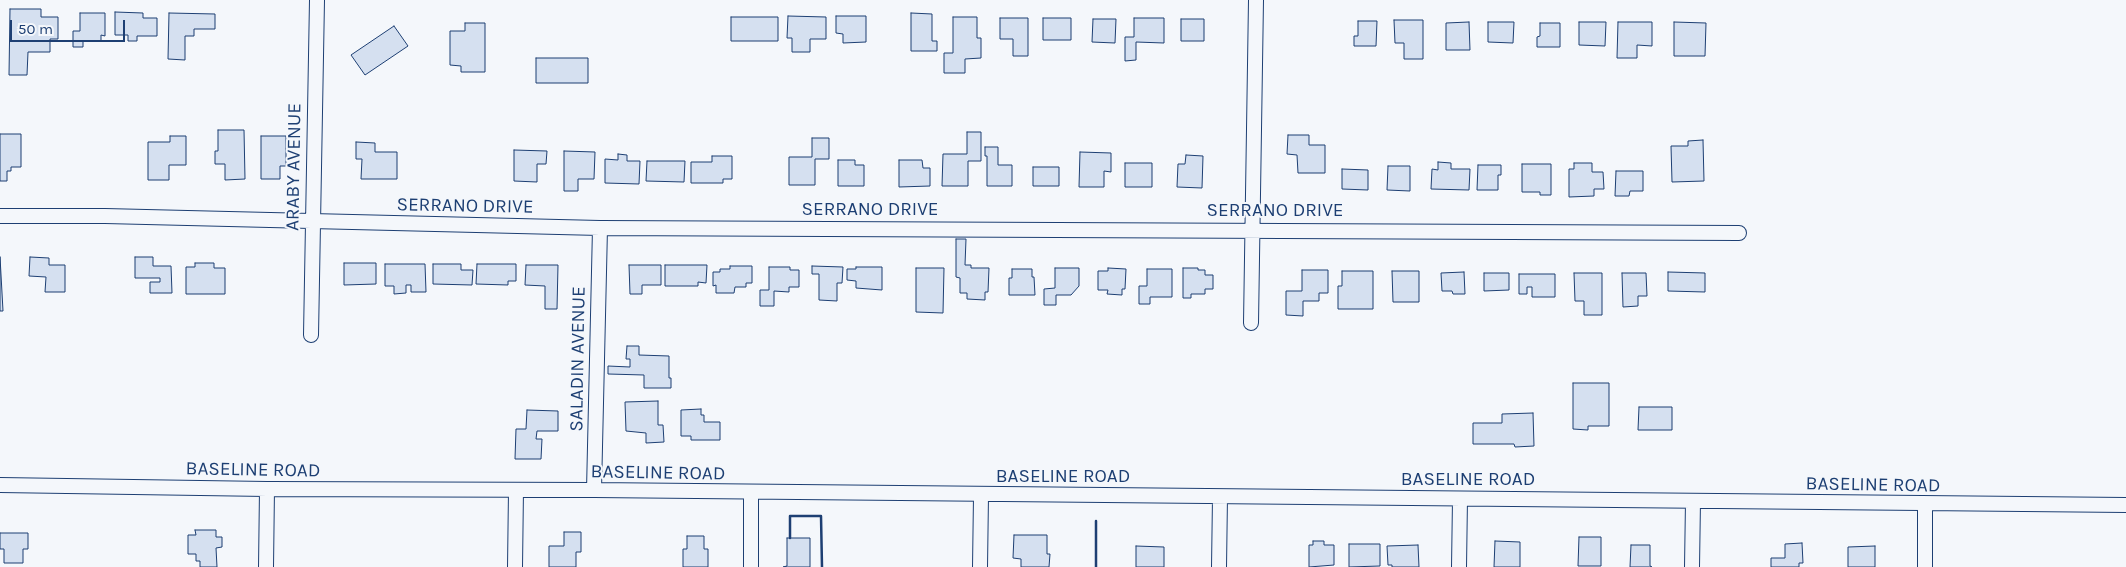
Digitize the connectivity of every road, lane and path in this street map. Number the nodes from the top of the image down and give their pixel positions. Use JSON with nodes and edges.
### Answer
{"nodes":[{"id":1,"x":317,"y":0,"type":"edge"},
{"id":2,"x":1256,"y":0,"type":"edge"},
{"id":3,"x":0,"y":216,"type":"edge"},
{"id":4,"x":312,"y":221,"type":"junction"},
{"id":5,"x":600,"y":228,"type":"junction"},
{"id":6,"x":1252,"y":230,"type":"junction"},
{"id":7,"x":1740,"y":233,"type":"dead end"},
{"id":8,"x":1252,"y":323,"type":"dead end"},
{"id":9,"x":311,"y":336,"type":"dead end"},
{"id":10,"x":0,"y":485,"type":"edge"},
{"id":11,"x":267,"y":489,"type":"junction"},
{"id":12,"x":516,"y":490,"type":"junction"},
{"id":13,"x":594,"y":490,"type":"junction"},
{"id":14,"x":751,"y":493,"type":"junction"},
{"id":15,"x":981,"y":496,"type":"junction"},
{"id":16,"x":1220,"y":497,"type":"junction"},
{"id":17,"x":1460,"y":498,"type":"junction"},
{"id":18,"x":1693,"y":501,"type":"junction"},
{"id":19,"x":1925,"y":504,"type":"junction"},
{"id":20,"x":2126,"y":506,"type":"edge"},
{"id":21,"x":266,"y":567,"type":"edge"},
{"id":22,"x":515,"y":567,"type":"edge"},
{"id":23,"x":750,"y":567,"type":"edge"},
{"id":24,"x":980,"y":567,"type":"edge"},
{"id":25,"x":1219,"y":567,"type":"edge"},
{"id":26,"x":1459,"y":567,"type":"edge"},
{"id":27,"x":1692,"y":567,"type":"edge"},
{"id":28,"x":1925,"y":567,"type":"edge"}],
"edges":[{"from":1,"to":4,"type":"street","name":"ARABY AVENUE"},
{"from":2,"to":6,"type":"street"},
{"from":3,"to":4,"type":"street","name":"SERRANO DRIVE"},
{"from":4,"to":5,"type":"street","name":"SERRANO DRIVE"},
{"from":4,"to":9,"type":"street","name":"ARABY AVENUE"},
{"from":5,"to":6,"type":"street","name":"SERRANO DRIVE"},
{"from":5,"to":13,"type":"street","name":"SALADIN AVENUE"},
{"from":6,"to":7,"type":"street","name":"SERRANO DRIVE"},
{"from":6,"to":8,"type":"street"},
{"from":10,"to":11,"type":"street","name":"BASELINE ROAD"},
{"from":11,"to":12,"type":"street","name":"BASELINE ROAD"},
{"from":11,"to":21,"type":"street"},
{"from":12,"to":13,"type":"street","name":"BASELINE ROAD"},
{"from":12,"to":22,"type":"street"},
{"from":13,"to":14,"type":"street","name":"BASELINE ROAD"},
{"from":14,"to":15,"type":"street","name":"BASELINE ROAD"},
{"from":14,"to":23,"type":"street"},
{"from":15,"to":16,"type":"street","name":"BASELINE ROAD"},
{"from":15,"to":24,"type":"street"},
{"from":16,"to":17,"type":"street","name":"BASELINE ROAD"},
{"from":16,"to":25,"type":"street"},
{"from":17,"to":18,"type":"street","name":"BASELINE ROAD"},
{"from":17,"to":26,"type":"street"},
{"from":18,"to":19,"type":"street","name":"BASELINE ROAD"},
{"from":18,"to":27,"type":"street"},
{"from":19,"to":20,"type":"street","name":"BASELINE ROAD"},
{"from":19,"to":28,"type":"street"}]}
